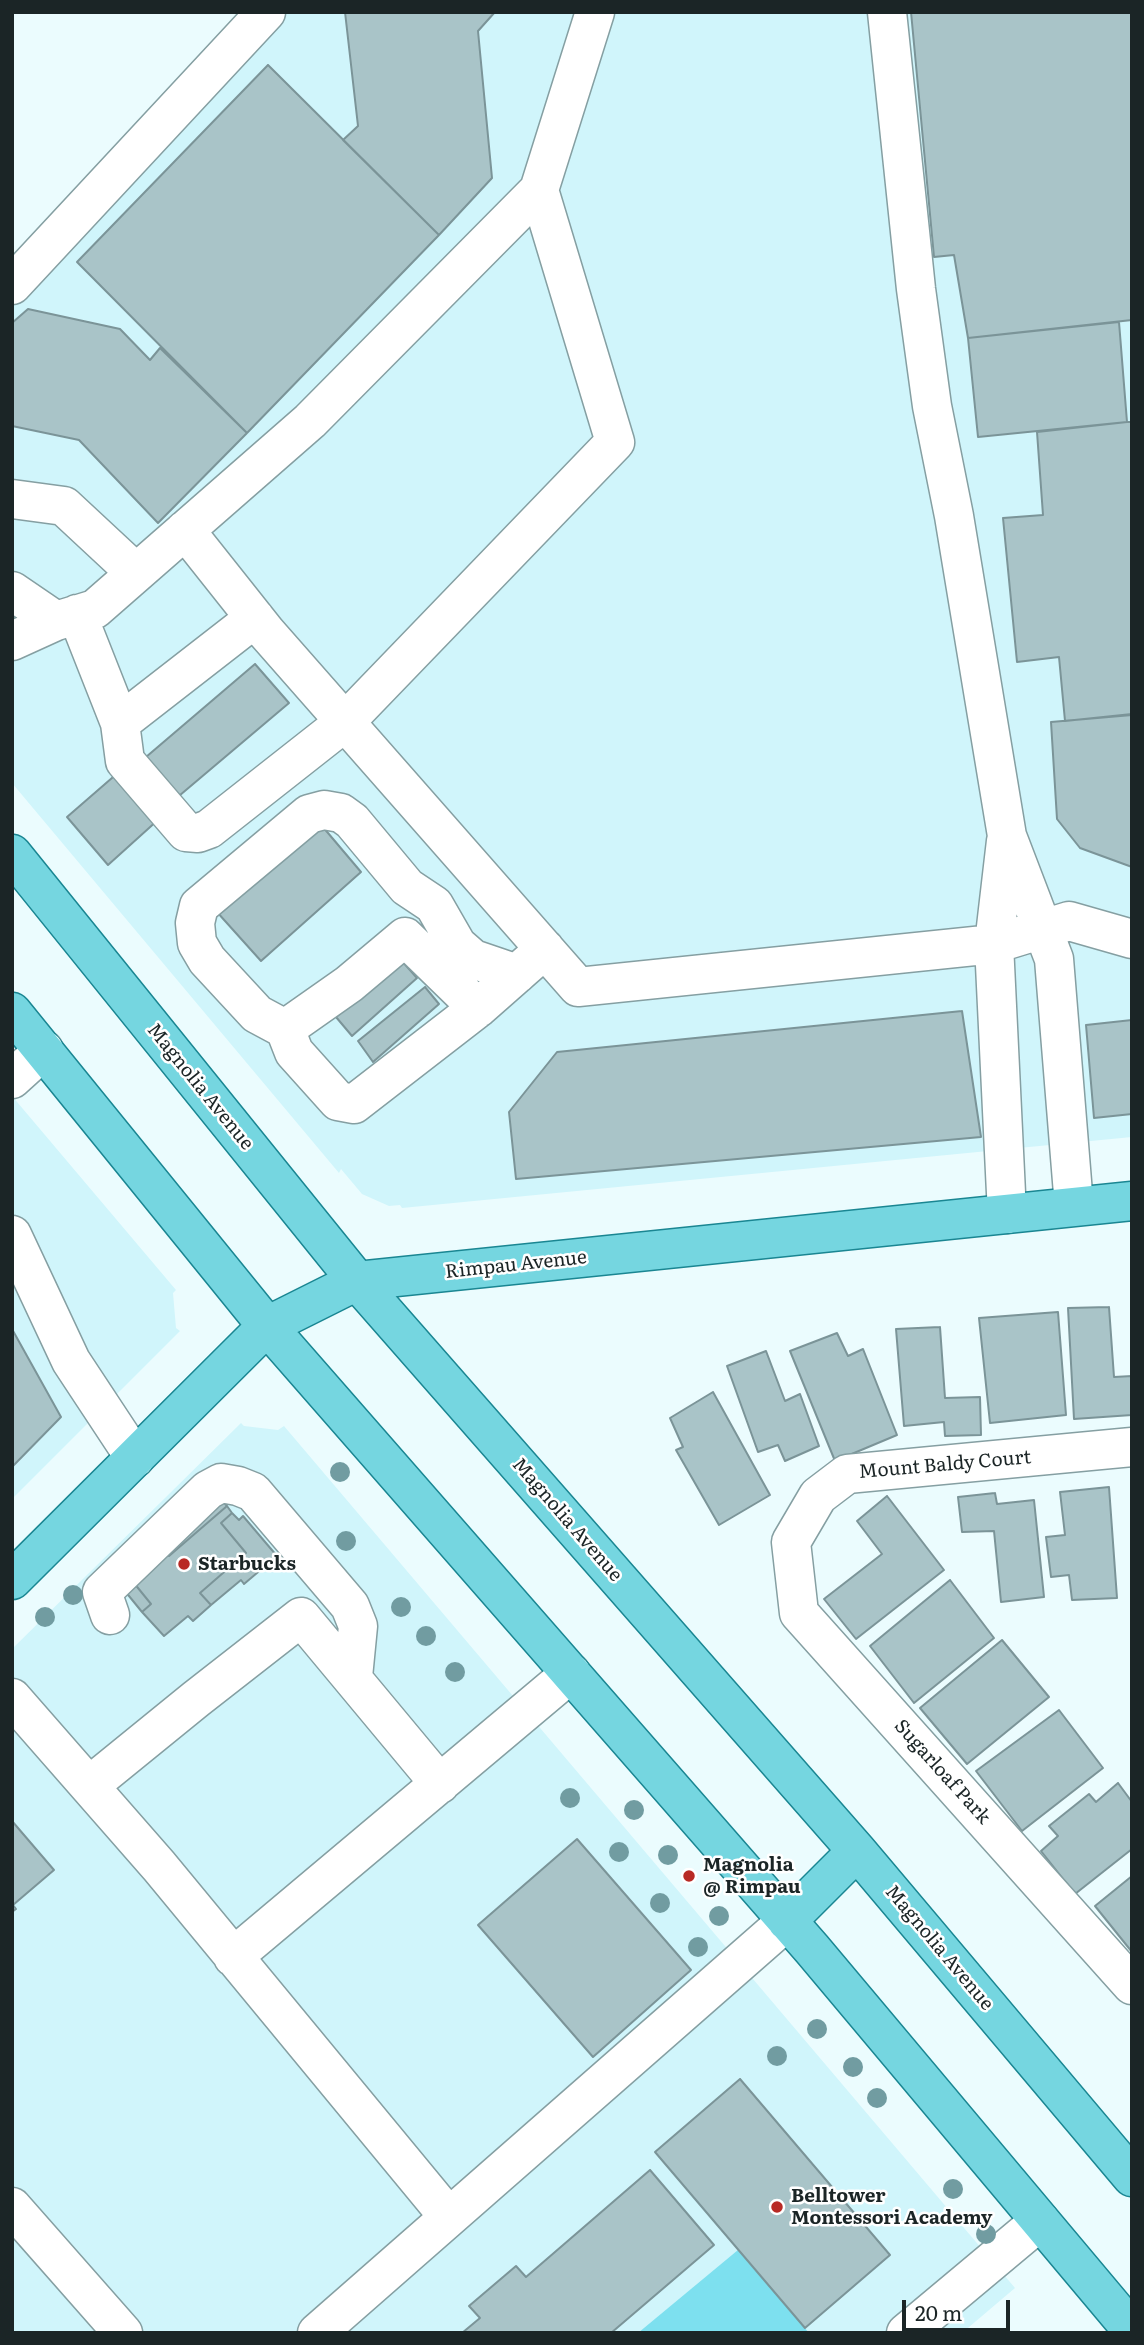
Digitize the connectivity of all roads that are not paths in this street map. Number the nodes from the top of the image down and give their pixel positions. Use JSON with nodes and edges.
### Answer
{"nodes":[{"id":1,"x":266,"y":12,"type":"edge"},
{"id":2,"x":596,"y":12,"type":"edge"},
{"id":3,"x":887,"y":12,"type":"edge"},
{"id":4,"x":539,"y":190,"type":"junction"},
{"id":5,"x":12,"y":285,"type":"edge"},
{"id":6,"x":12,"y":499,"type":"edge"},
{"id":7,"x":185,"y":530,"type":"junction"},
{"id":8,"x":135,"y":573,"type":"junction"},
{"id":9,"x":12,"y":591,"type":"edge"},
{"id":10,"x":66,"y":618,"type":"junction"},
{"id":11,"x":255,"y":618,"type":"junction"},
{"id":12,"x":12,"y":641,"type":"edge"},
{"id":13,"x":345,"y":722,"type":"junction"},
{"id":14,"x":120,"y":723,"type":"junction"},
{"id":15,"x":1007,"y":836,"type":"junction"},
{"id":16,"x":12,"y":854,"type":"edge"},
{"id":17,"x":1043,"y":929,"type":"junction"},
{"id":18,"x":1132,"y":939,"type":"edge"},
{"id":19,"x":994,"y":944,"type":"junction"},
{"id":20,"x":545,"y":949,"type":"junction"},
{"id":21,"x":517,"y":974,"type":"junction"},
{"id":22,"x":478,"y":1008,"type":"junction"},
{"id":23,"x":12,"y":1012,"type":"edge"},
{"id":24,"x":285,"y":1029,"type":"junction"},
{"id":25,"x":44,"y":1051,"type":"junction"},
{"id":26,"x":12,"y":1079,"type":"edge"},
{"id":27,"x":1132,"y":1201,"type":"edge"},
{"id":28,"x":1074,"y":1206,"type":"junction"},
{"id":29,"x":1007,"y":1214,"type":"junction"},
{"id":30,"x":14,"y":1240,"type":"edge"},
{"id":31,"x":357,"y":1281,"type":"junction"},
{"id":32,"x":267,"y":1326,"type":"junction"},
{"id":33,"x":1132,"y":1447,"type":"edge"},
{"id":34,"x":135,"y":1458,"type":"junction"},
{"id":35,"x":791,"y":1542,"type":"joint"},
{"id":36,"x":12,"y":1580,"type":"edge"},
{"id":37,"x":110,"y":1615,"type":"dead end"},
{"id":38,"x":571,"y":1673,"type":"junction"},
{"id":39,"x":353,"y":1677,"type":"junction"},
{"id":40,"x":12,"y":1698,"type":"edge"},
{"id":41,"x":440,"y":1784,"type":"junction"},
{"id":42,"x":89,"y":1786,"type":"junction"},
{"id":43,"x":858,"y":1851,"type":"junction"},
{"id":44,"x":787,"y":1921,"type":"junction"},
{"id":45,"x":233,"y":1957,"type":"junction"},
{"id":46,"x":1132,"y":1985,"type":"edge"},
{"id":47,"x":1132,"y":2176,"type":"edge"},
{"id":48,"x":12,"y":2207,"type":"edge"},
{"id":49,"x":448,"y":2216,"type":"junction"},
{"id":50,"x":1040,"y":2221,"type":"junction"},
{"id":51,"x":1132,"y":2330,"type":"edge"},
{"id":52,"x":123,"y":2333,"type":"edge"},
{"id":53,"x":317,"y":2333,"type":"edge"},
{"id":54,"x":906,"y":2333,"type":"edge"}],
"edges":[{"from":1,"to":5,"type":"street"},
{"from":2,"to":4,"type":"street"},
{"from":3,"to":15,"type":"street"},
{"from":4,"to":7,"type":"street"},
{"from":4,"to":13,"type":"street"},
{"from":6,"to":8,"type":"street"},
{"from":7,"to":8,"type":"street"},
{"from":7,"to":11,"type":"street"},
{"from":8,"to":10,"type":"street"},
{"from":9,"to":10,"type":"street"},
{"from":10,"to":12,"type":"street"},
{"from":10,"to":14,"type":"street"},
{"from":11,"to":13,"type":"street"},
{"from":11,"to":14,"type":"street"},
{"from":13,"to":14,"type":"street"},
{"from":13,"to":20,"type":"street"},
{"from":15,"to":17,"type":"street"},
{"from":15,"to":19,"type":"street"},
{"from":16,"to":31,"type":"main road","name":"Magnolia Avenue"},
{"from":17,"to":18,"type":"street"},
{"from":17,"to":19,"type":"street"},
{"from":17,"to":28,"type":"street"},
{"from":19,"to":20,"type":"street"},
{"from":19,"to":29,"type":"street"},
{"from":20,"to":21,"type":"street"},
{"from":21,"to":22,"type":"street"},
{"from":21,"to":24,"type":"street"},
{"from":22,"to":24,"type":"street"},
{"from":22,"to":24,"type":"street"},
{"from":23,"to":25,"type":"main road"},
{"from":25,"to":26,"type":"street"},
{"from":25,"to":32,"type":"main road"},
{"from":27,"to":28,"type":"main road","name":"Rimpau Avenue"},
{"from":28,"to":29,"type":"main road","name":"Rimpau Avenue"},
{"from":29,"to":31,"type":"main road","name":"Rimpau Avenue"},
{"from":30,"to":34,"type":"street"},
{"from":31,"to":32,"type":"main road","name":"Rimpau Avenue"},
{"from":31,"to":43,"type":"main road","name":"Magnolia Avenue"},
{"from":32,"to":34,"type":"main road","name":"Rimpau Avenue"},
{"from":32,"to":38,"type":"main road"},
{"from":33,"to":35,"type":"street","name":"Mount Baldy Court"},
{"from":34,"to":36,"type":"main road","name":"Rimpau Avenue"},
{"from":35,"to":46,"type":"street","name":"Sugarloaf Park"},
{"from":37,"to":39,"type":"street"},
{"from":38,"to":41,"type":"street"},
{"from":38,"to":44,"type":"main road"},
{"from":39,"to":41,"type":"street"},
{"from":39,"to":42,"type":"street"},
{"from":40,"to":42,"type":"street"},
{"from":41,"to":45,"type":"street"},
{"from":42,"to":45,"type":"street"},
{"from":43,"to":44,"type":"main road"},
{"from":43,"to":47,"type":"main road","name":"Magnolia Avenue"},
{"from":44,"to":49,"type":"street"},
{"from":44,"to":50,"type":"main road"},
{"from":45,"to":49,"type":"street"},
{"from":48,"to":52,"type":"street"},
{"from":49,"to":53,"type":"street"},
{"from":50,"to":51,"type":"main road"},
{"from":50,"to":54,"type":"street"}]}
